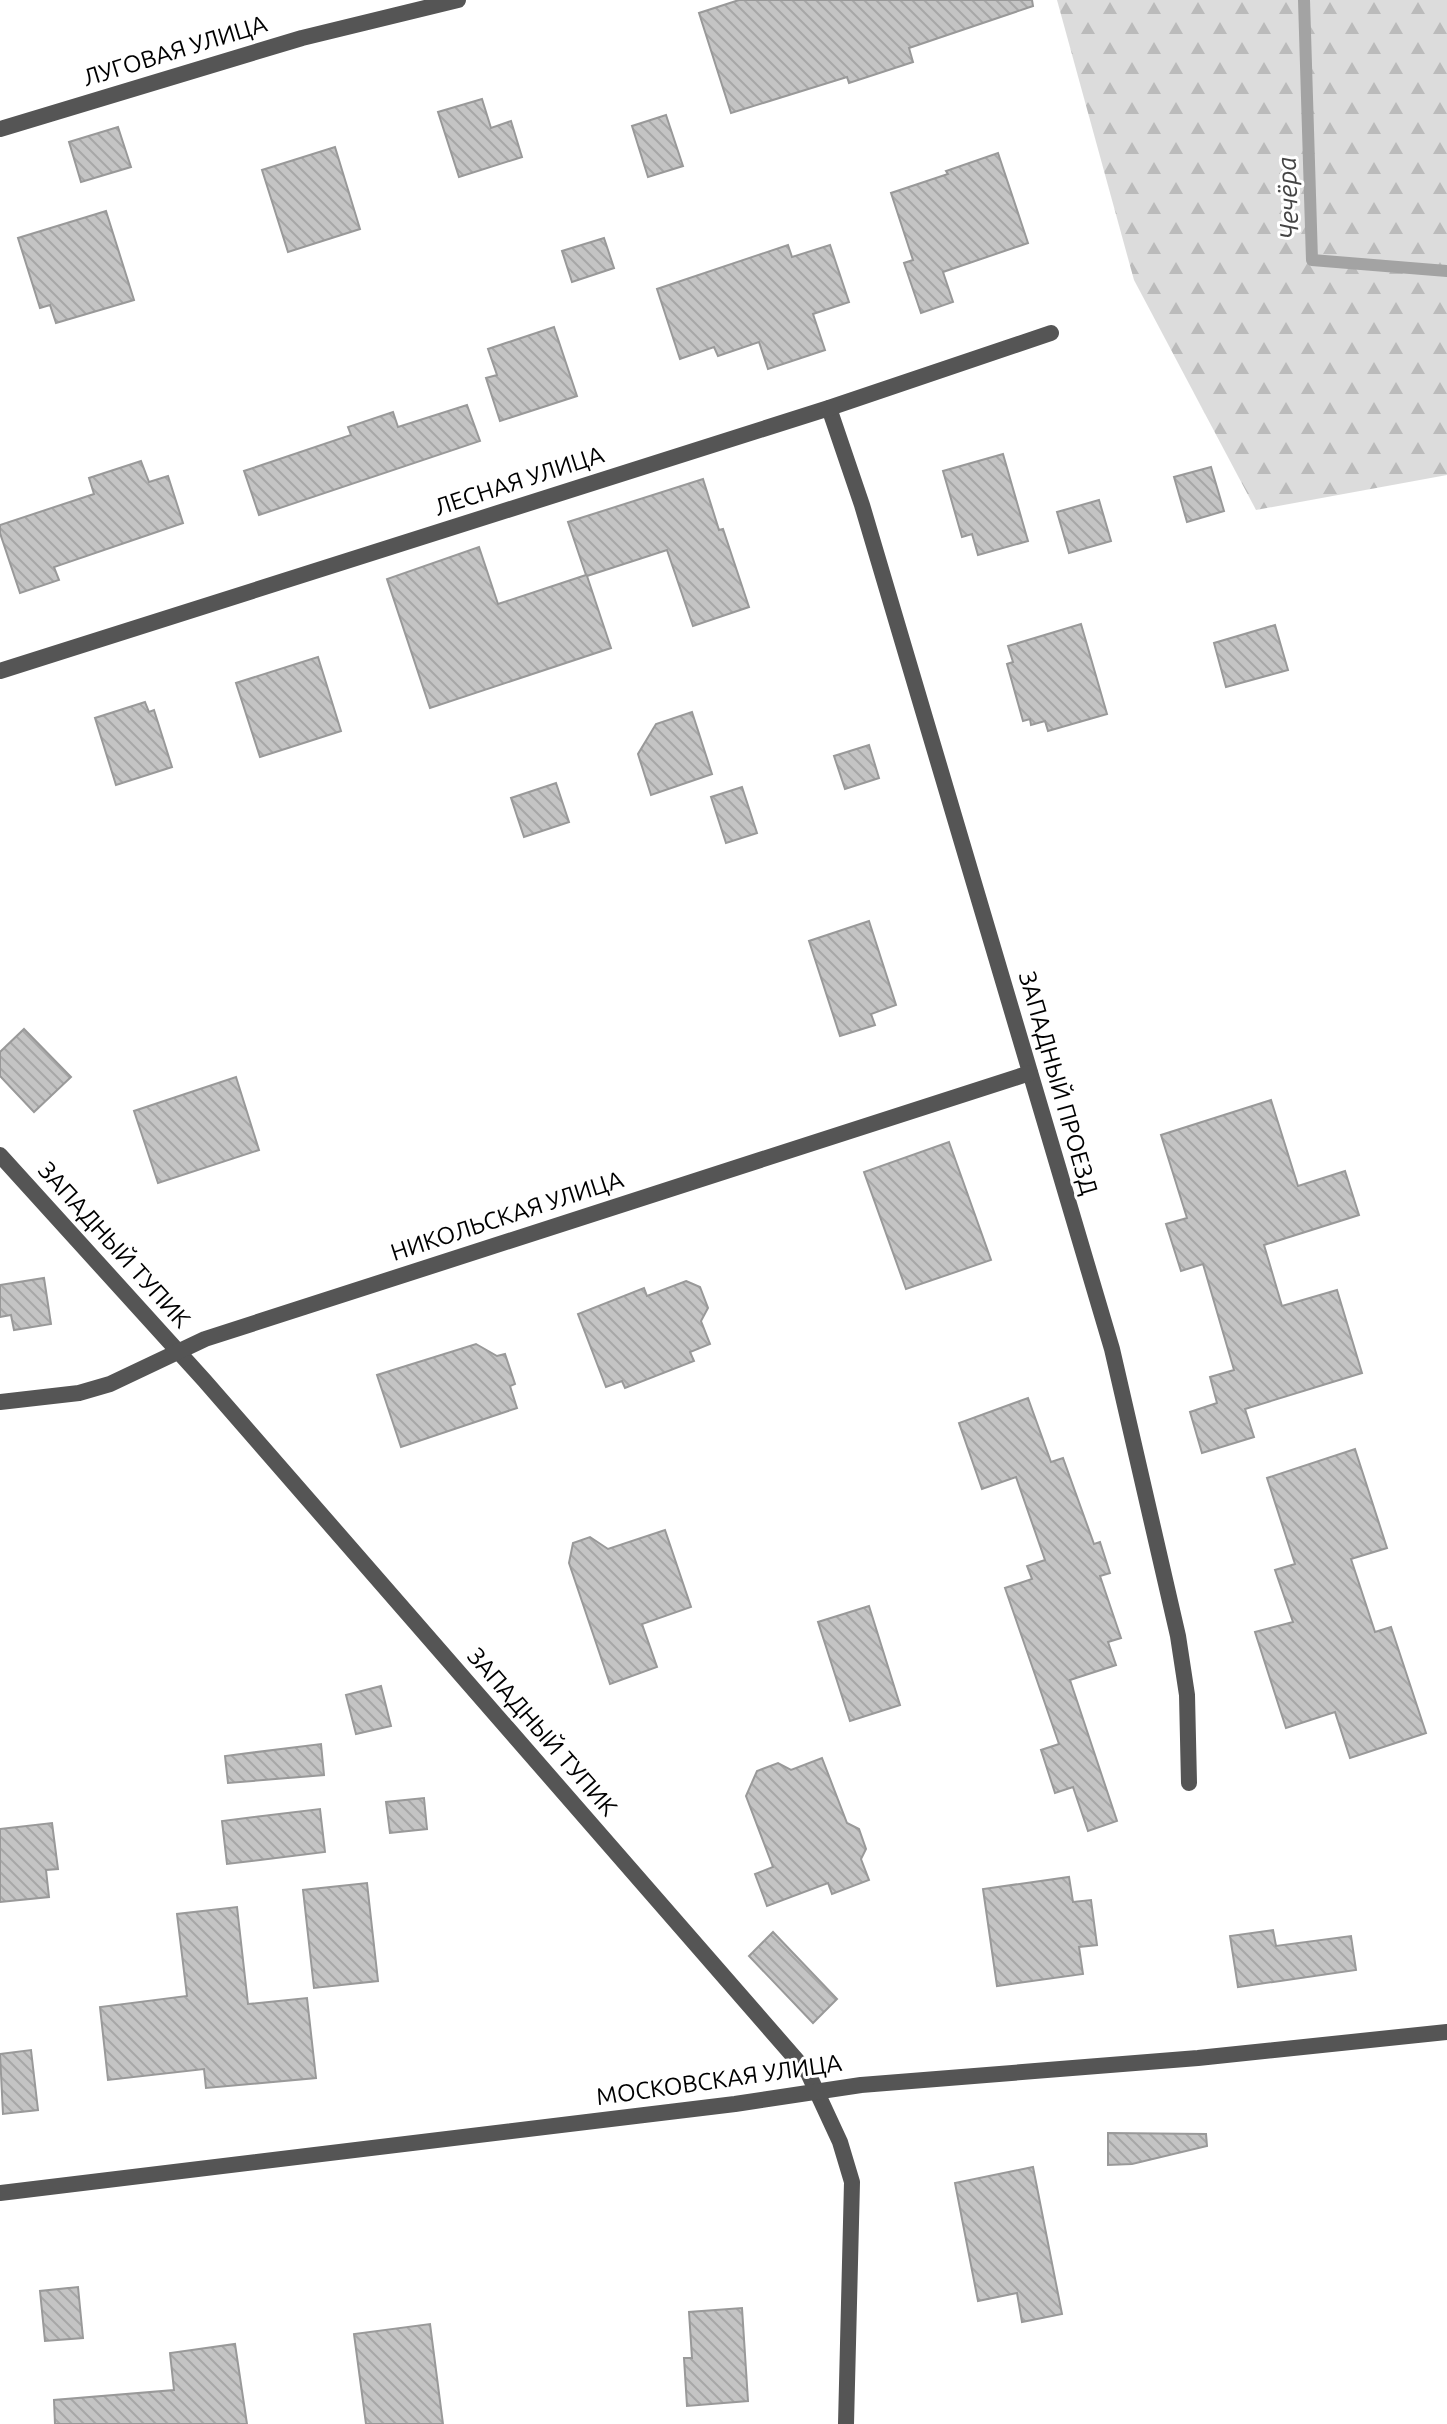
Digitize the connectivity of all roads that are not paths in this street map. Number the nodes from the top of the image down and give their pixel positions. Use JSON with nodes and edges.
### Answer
{"nodes":[{"id":1,"x":458,"y":0,"type":"edge"},
{"id":2,"x":0,"y":129,"type":"edge"},
{"id":3,"x":1051,"y":333,"type":"dead end"},
{"id":4,"x":829,"y":408,"type":"junction"},
{"id":5,"x":0,"y":671,"type":"edge"},
{"id":6,"x":1030,"y":1073,"type":"junction"},
{"id":7,"x":0,"y":1155,"type":"edge"},
{"id":8,"x":179,"y":1352,"type":"junction"},
{"id":9,"x":0,"y":1402,"type":"edge"},
{"id":10,"x":1189,"y":1783,"type":"dead end"},
{"id":11,"x":1447,"y":2032,"type":"edge"},
{"id":12,"x":817,"y":2092,"type":"junction"},
{"id":13,"x":0,"y":2193,"type":"edge"},
{"id":14,"x":846,"y":2424,"type":"edge"}],
"edges":[{"from":1,"to":2,"type":"street","name":"ЛУГОВАЯ УЛИЦА"},
{"from":3,"to":4,"type":"street","name":"ЛЕСНАЯ УЛИЦА"},
{"from":4,"to":5,"type":"street","name":"ЛЕСНАЯ УЛИЦА"},
{"from":4,"to":6,"type":"street","name":"ЗАПАДНЫЙ ПРОЕЗД"},
{"from":6,"to":8,"type":"street","name":"НИКОЛЬСКАЯ УЛИЦА"},
{"from":6,"to":10,"type":"street","name":"ЗАПАДНЫЙ ПРОЕЗД"},
{"from":7,"to":8,"type":"street","name":"ЗАПАДНЫЙ ТУПИК"},
{"from":8,"to":9,"type":"street","name":"НИКОЛЬСКАЯ УЛИЦА"},
{"from":8,"to":12,"type":"street","name":"ЗАПАДНЫЙ ТУПИК"},
{"from":11,"to":12,"type":"street","name":"МОСКОВСКАЯ УЛИЦА"},
{"from":12,"to":13,"type":"street","name":"МОСКОВСКАЯ УЛИЦА"},
{"from":12,"to":14,"type":"street","name":"ЗАПАДНЫЙ ТУПИК"}]}
